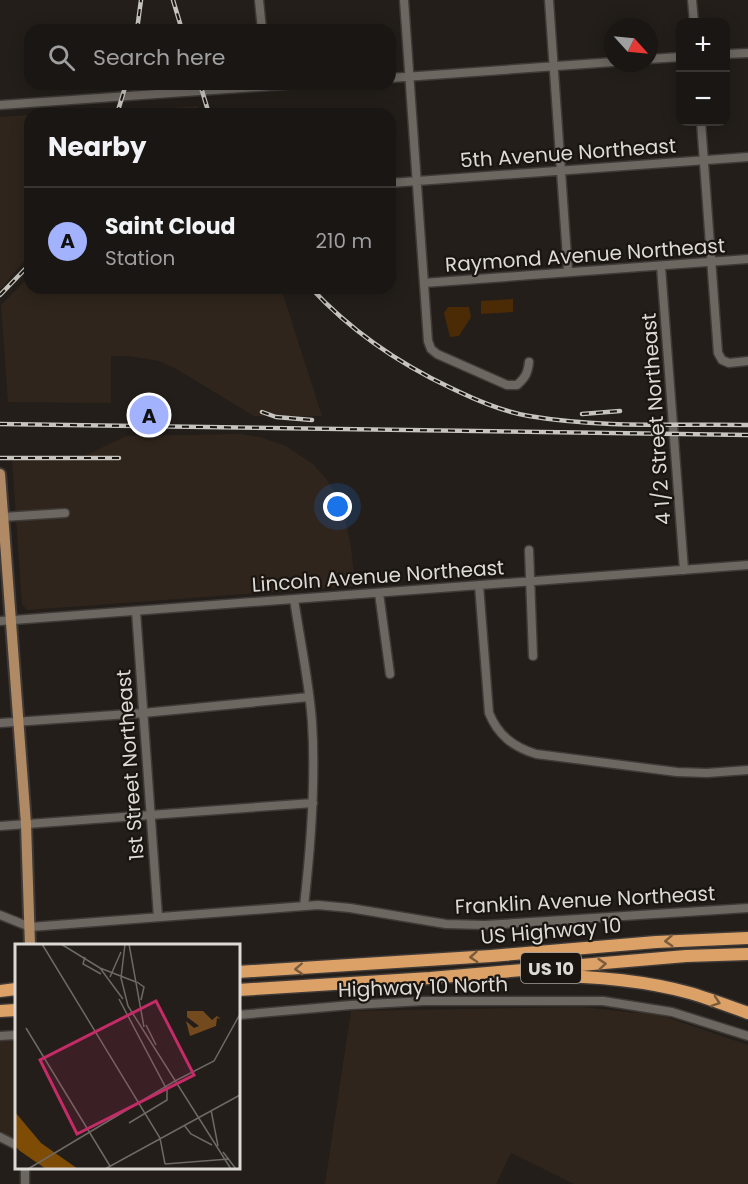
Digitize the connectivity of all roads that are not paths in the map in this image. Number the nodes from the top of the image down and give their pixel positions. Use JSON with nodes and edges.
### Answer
{"nodes":[{"id":1,"x":260,"y":0,"type":"edge"},
{"id":2,"x":404,"y":0,"type":"edge"},
{"id":3,"x":549,"y":0,"type":"edge"},
{"id":4,"x":692,"y":0,"type":"edge"},
{"id":5,"x":694,"y":18,"type":"edge"},
{"id":6,"x":262,"y":24,"type":"edge"},
{"id":7,"x":748,"y":53,"type":"edge"},
{"id":8,"x":730,"y":54,"type":"edge"},
{"id":9,"x":676,"y":57,"type":"edge"},
{"id":10,"x":658,"y":58,"type":"edge"},
{"id":11,"x":604,"y":62,"type":"edge"},
{"id":12,"x":553,"y":65,"type":"junction"},
{"id":13,"x":410,"y":76,"type":"junction"},
{"id":14,"x":396,"y":77,"type":"edge"},
{"id":15,"x":199,"y":90,"type":"edge"},
{"id":16,"x":0,"y":105,"type":"edge"},
{"id":17,"x":701,"y":126,"type":"edge"},
{"id":18,"x":748,"y":157,"type":"edge"},
{"id":19,"x":704,"y":160,"type":"junction"},
{"id":20,"x":561,"y":170,"type":"junction"},
{"id":21,"x":417,"y":181,"type":"junction"},
{"id":22,"x":396,"y":183,"type":"edge"},
{"id":23,"x":748,"y":259,"type":"edge"},
{"id":24,"x":712,"y":262,"type":"junction"},
{"id":25,"x":661,"y":267,"type":"junction"},
{"id":26,"x":568,"y":272,"type":"junction"},
{"id":27,"x":424,"y":283,"type":"junction"},
{"id":28,"x":748,"y":361,"type":"edge"},
{"id":29,"x":529,"y":362,"type":"dead end"},
{"id":30,"x":0,"y":474,"type":"edge"},
{"id":31,"x":65,"y":513,"type":"dead end"},
{"id":32,"x":3,"y":517,"type":"junction"},
{"id":33,"x":529,"y":550,"type":"dead end"},
{"id":34,"x":748,"y":565,"type":"edge"},
{"id":35,"x":684,"y":570,"type":"junction"},
{"id":36,"x":530,"y":581,"type":"junction"},
{"id":37,"x":478,"y":585,"type":"junction"},
{"id":38,"x":379,"y":592,"type":"junction"},
{"id":39,"x":294,"y":599,"type":"junction"},
{"id":40,"x":136,"y":611,"type":"junction"},
{"id":41,"x":5,"y":621,"type":"edge"},
{"id":42,"x":533,"y":656,"type":"dead end"},
{"id":43,"x":390,"y":674,"type":"dead end"},
{"id":44,"x":309,"y":698,"type":"junction"},
{"id":45,"x":143,"y":713,"type":"junction"},
{"id":46,"x":18,"y":721,"type":"junction"},
{"id":47,"x":0,"y":723,"type":"edge"},
{"id":48,"x":748,"y":770,"type":"edge"},
{"id":49,"x":313,"y":803,"type":"junction"},
{"id":50,"x":149,"y":815,"type":"junction"},
{"id":51,"x":26,"y":824,"type":"junction"},
{"id":52,"x":0,"y":826,"type":"edge"},
{"id":53,"x":304,"y":906,"type":"junction"},
{"id":54,"x":748,"y":908,"type":"edge"},
{"id":55,"x":0,"y":915,"type":"edge"},
{"id":56,"x":158,"y":917,"type":"junction"},
{"id":57,"x":30,"y":927,"type":"junction"},
{"id":58,"x":748,"y":936,"type":"edge"},
{"id":59,"x":30,"y":944,"type":"edge"},
{"id":60,"x":748,"y":954,"type":"edge"},
{"id":61,"x":240,"y":972,"type":"edge"},
{"id":62,"x":429,"y":978,"type":"junction"},
{"id":63,"x":15,"y":989,"type":"edge"},
{"id":64,"x":240,"y":990,"type":"edge"},
{"id":65,"x":0,"y":991,"type":"edge"},
{"id":66,"x":15,"y":1010,"type":"edge"},
{"id":67,"x":0,"y":1011,"type":"edge"},
{"id":68,"x":748,"y":1013,"type":"edge"},
{"id":69,"x":240,"y":1015,"type":"edge"},
{"id":70,"x":15,"y":1035,"type":"edge"},
{"id":71,"x":0,"y":1036,"type":"edge"},
{"id":72,"x":748,"y":1036,"type":"edge"},
{"id":73,"x":0,"y":1137,"type":"edge"},
{"id":74,"x":15,"y":1144,"type":"edge"}],
"edges":[{"from":1,"to":6,"type":"street"},
{"from":2,"to":13,"type":"street"},
{"from":3,"to":12,"type":"street"},
{"from":4,"to":5,"type":"street"},
{"from":7,"to":8,"type":"street"},
{"from":9,"to":10,"type":"street"},
{"from":11,"to":12,"type":"street"},
{"from":12,"to":13,"type":"street"},
{"from":12,"to":20,"type":"street"},
{"from":13,"to":14,"type":"street"},
{"from":13,"to":21,"type":"street"},
{"from":15,"to":16,"type":"street"},
{"from":17,"to":19,"type":"street"},
{"from":18,"to":19,"type":"street","name":"5th Avenue Northeast"},
{"from":19,"to":20,"type":"street","name":"5th Avenue Northeast"},
{"from":19,"to":24,"type":"street"},
{"from":20,"to":21,"type":"street","name":"5th Avenue Northeast"},
{"from":20,"to":26,"type":"street"},
{"from":21,"to":22,"type":"street","name":"5th Avenue Northeast"},
{"from":21,"to":27,"type":"street"},
{"from":23,"to":24,"type":"street","name":"Raymond Avenue Northeast"},
{"from":24,"to":25,"type":"street","name":"Raymond Avenue Northeast"},
{"from":24,"to":28,"type":"street"},
{"from":25,"to":26,"type":"street","name":"Raymond Avenue Northeast"},
{"from":25,"to":35,"type":"street","name":"4 1/2 Street Northeast"},
{"from":26,"to":27,"type":"street","name":"Raymond Avenue Northeast"},
{"from":27,"to":29,"type":"street"},
{"from":30,"to":32,"type":"main road"},
{"from":31,"to":32,"type":"street"},
{"from":32,"to":41,"type":"main road"},
{"from":33,"to":36,"type":"street"},
{"from":34,"to":35,"type":"street","name":"Lincoln Avenue Northeast"},
{"from":35,"to":36,"type":"street","name":"Lincoln Avenue Northeast"},
{"from":36,"to":37,"type":"street","name":"Lincoln Avenue Northeast"},
{"from":36,"to":42,"type":"street"},
{"from":37,"to":38,"type":"street","name":"Lincoln Avenue Northeast"},
{"from":37,"to":48,"type":"street"},
{"from":38,"to":39,"type":"street","name":"Lincoln Avenue Northeast"},
{"from":38,"to":43,"type":"street"},
{"from":39,"to":40,"type":"street","name":"Lincoln Avenue Northeast"},
{"from":39,"to":44,"type":"street"},
{"from":40,"to":41,"type":"street","name":"Lincoln Avenue Northeast"},
{"from":40,"to":45,"type":"street","name":"1st Street Northeast"},
{"from":41,"to":46,"type":"main road"},
{"from":44,"to":45,"type":"street"},
{"from":44,"to":49,"type":"street"},
{"from":45,"to":46,"type":"street"},
{"from":45,"to":50,"type":"street","name":"1st Street Northeast"},
{"from":46,"to":47,"type":"street"},
{"from":46,"to":51,"type":"main road"},
{"from":49,"to":50,"type":"street"},
{"from":49,"to":53,"type":"street"},
{"from":50,"to":51,"type":"street"},
{"from":50,"to":56,"type":"street","name":"1st Street Northeast"},
{"from":51,"to":52,"type":"street"},
{"from":51,"to":57,"type":"main road"},
{"from":53,"to":54,"type":"street","name":"Franklin Avenue Northeast"},
{"from":53,"to":56,"type":"street","name":"Franklin Avenue Northeast"},
{"from":55,"to":57,"type":"street"},
{"from":56,"to":57,"type":"street","name":"Franklin Avenue Northeast"},
{"from":57,"to":59,"type":"main road"},
{"from":58,"to":61,"type":"highway","name":"US Highway 10","number":"US 10","one_way":true},
{"from":62,"to":60,"type":"highway","number":"US 10","one_way":true},
{"from":62,"to":64,"type":"highway","number":"US 10"},
{"from":62,"to":68,"type":"highway","one_way":true},
{"from":63,"to":65,"type":"highway"},
{"from":66,"to":67,"type":"highway"},
{"from":69,"to":72,"type":"street","name":"Highway 10 North"},
{"from":70,"to":71,"type":"street"},
{"from":73,"to":74,"type":"street"}]}
